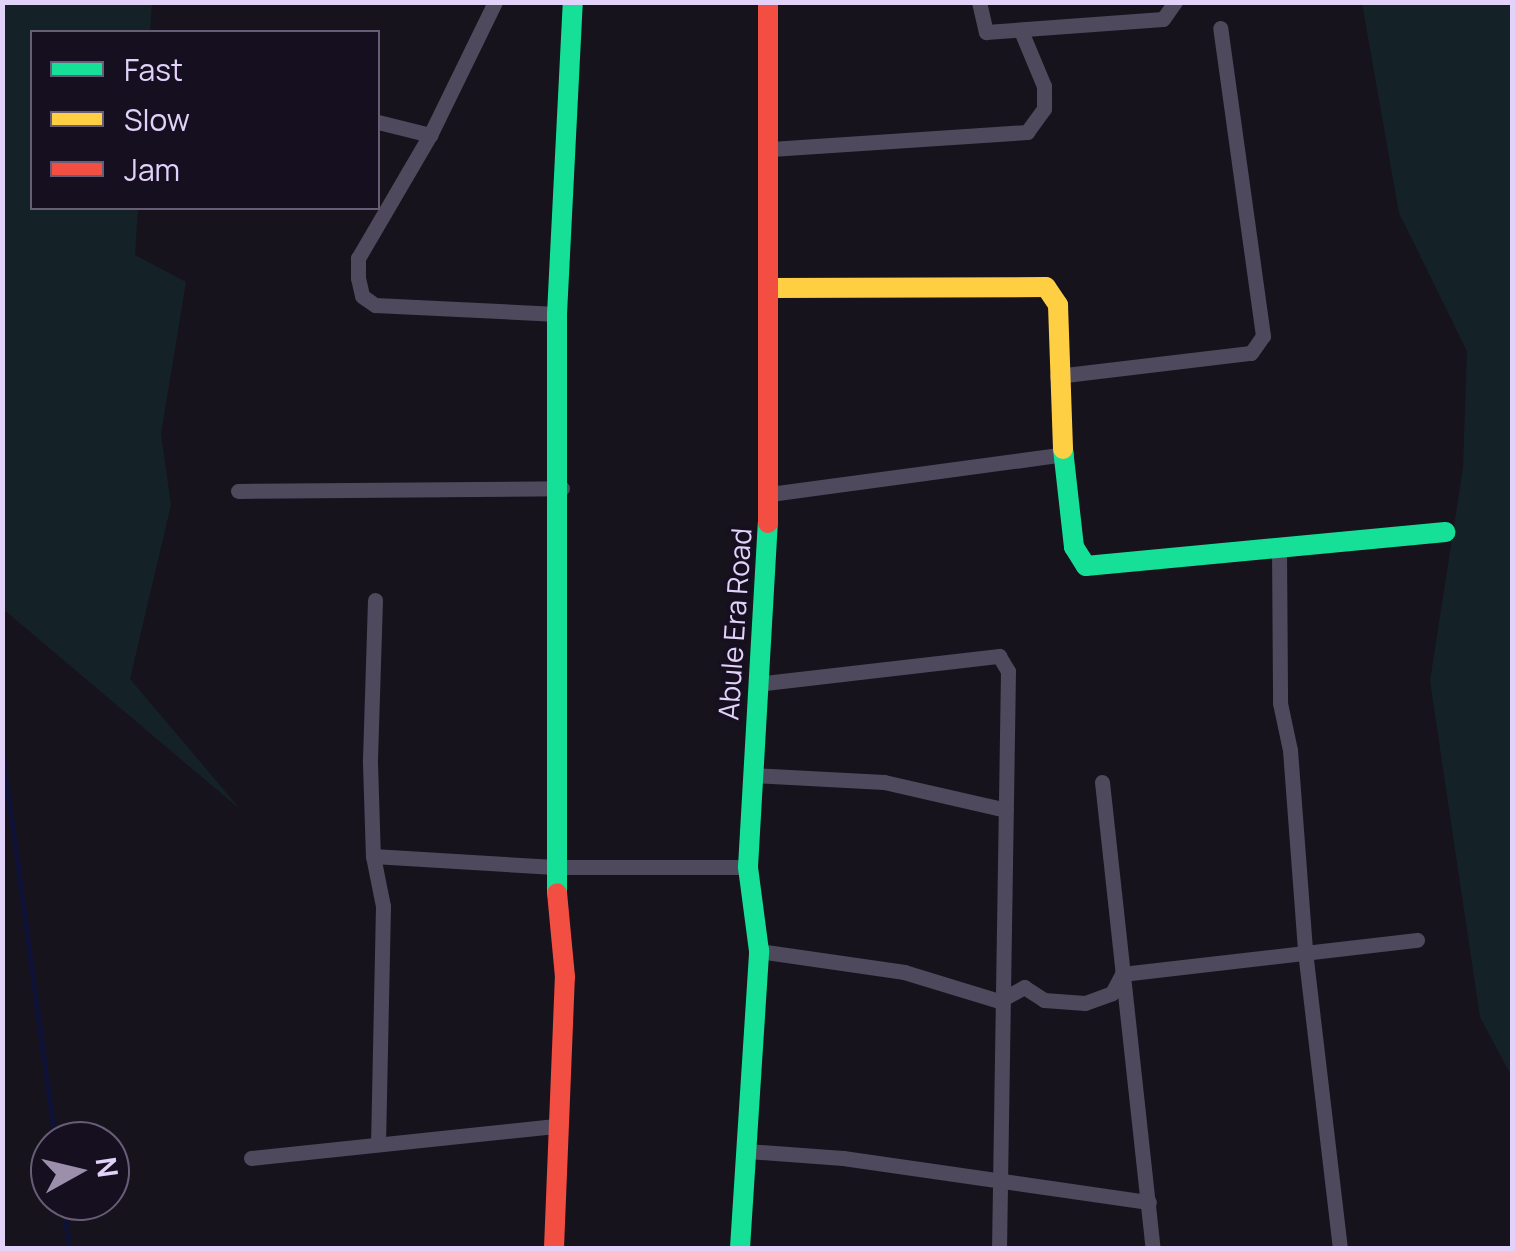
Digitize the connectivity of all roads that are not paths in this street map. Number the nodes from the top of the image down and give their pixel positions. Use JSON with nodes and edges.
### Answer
{"nodes":[{"id":1,"x":496,"y":2,"type":"edge"},
{"id":2,"x":573,"y":2,"type":"edge"},
{"id":3,"x":768,"y":2,"type":"edge"},
{"id":4,"x":979,"y":2,"type":"edge"},
{"id":5,"x":1175,"y":2,"type":"edge"},
{"id":6,"x":1220,"y":28,"type":"dead end"},
{"id":7,"x":1021,"y":32,"type":"junction"},
{"id":8,"x":380,"y":122,"type":"edge"},
{"id":9,"x":430,"y":135,"type":"junction"},
{"id":10,"x":770,"y":149,"type":"junction"},
{"id":11,"x":770,"y":288,"type":"junction"},
{"id":12,"x":557,"y":314,"type":"junction"},
{"id":13,"x":1057,"y":376,"type":"junction"},
{"id":14,"x":1066,"y":454,"type":"junction"},
{"id":15,"x":562,"y":488,"type":"junction"},
{"id":16,"x":238,"y":491,"type":"dead end"},
{"id":17,"x":770,"y":494,"type":"junction"},
{"id":18,"x":1445,"y":532,"type":"dead end"},
{"id":19,"x":1279,"y":548,"type":"junction"},
{"id":20,"x":374,"y":600,"type":"dead end"},
{"id":21,"x":756,"y":684,"type":"junction"},
{"id":22,"x":753,"y":775,"type":"junction"},
{"id":23,"x":1102,"y":782,"type":"dead end"},
{"id":24,"x":1006,"y":810,"type":"junction"},
{"id":25,"x":374,"y":856,"type":"junction"},
{"id":26,"x":555,"y":867,"type":"junction"},
{"id":27,"x":748,"y":867,"type":"junction"},
{"id":28,"x":1417,"y":940,"type":"dead end"},
{"id":29,"x":759,"y":951,"type":"junction"},
{"id":30,"x":1304,"y":952,"type":"junction"},
{"id":31,"x":1122,"y":974,"type":"junction"},
{"id":32,"x":999,"y":1002,"type":"junction"},
{"id":33,"x":555,"y":1126,"type":"junction"},
{"id":34,"x":378,"y":1140,"type":"junction"},
{"id":35,"x":747,"y":1151,"type":"junction"},
{"id":36,"x":251,"y":1158,"type":"dead end"},
{"id":37,"x":1004,"y":1184,"type":"junction"},
{"id":38,"x":1150,"y":1202,"type":"junction"},
{"id":39,"x":554,"y":1248,"type":"edge"},
{"id":40,"x":740,"y":1248,"type":"edge"},
{"id":41,"x":999,"y":1248,"type":"edge"},
{"id":42,"x":1153,"y":1248,"type":"edge"},
{"id":43,"x":1340,"y":1248,"type":"edge"}],
"edges":[{"from":1,"to":9,"type":"street"},
{"from":2,"to":12,"type":"street"},
{"from":3,"to":10,"type":"street","name":"Abule Era Road"},
{"from":4,"to":7,"type":"street"},
{"from":5,"to":7,"type":"street"},
{"from":6,"to":13,"type":"street"},
{"from":7,"to":10,"type":"street"},
{"from":8,"to":9,"type":"street"},
{"from":9,"to":12,"type":"street"},
{"from":10,"to":11,"type":"street","name":"Abule Era Road"},
{"from":11,"to":13,"type":"street"},
{"from":11,"to":17,"type":"street","name":"Abule Era Road"},
{"from":12,"to":15,"type":"street"},
{"from":13,"to":14,"type":"street"},
{"from":14,"to":17,"type":"street"},
{"from":14,"to":19,"type":"street"},
{"from":15,"to":16,"type":"street"},
{"from":15,"to":26,"type":"street"},
{"from":17,"to":21,"type":"street","name":"Abule Era Road"},
{"from":18,"to":19,"type":"street"},
{"from":19,"to":30,"type":"street"},
{"from":20,"to":25,"type":"street"},
{"from":21,"to":22,"type":"street","name":"Abule Era Road"},
{"from":21,"to":24,"type":"street"},
{"from":22,"to":24,"type":"street"},
{"from":22,"to":27,"type":"street","name":"Abule Era Road"},
{"from":23,"to":31,"type":"street"},
{"from":24,"to":32,"type":"street"},
{"from":25,"to":26,"type":"street"},
{"from":25,"to":34,"type":"street"},
{"from":26,"to":27,"type":"street"},
{"from":26,"to":33,"type":"street"},
{"from":27,"to":29,"type":"street","name":"Abule Era Road"},
{"from":28,"to":30,"type":"street"},
{"from":29,"to":32,"type":"street"},
{"from":29,"to":35,"type":"street","name":"Abule Era Road"},
{"from":30,"to":31,"type":"street"},
{"from":30,"to":43,"type":"street"},
{"from":31,"to":32,"type":"street"},
{"from":31,"to":38,"type":"street"},
{"from":32,"to":37,"type":"street"},
{"from":33,"to":34,"type":"street"},
{"from":33,"to":39,"type":"street"},
{"from":34,"to":36,"type":"street"},
{"from":35,"to":37,"type":"street"},
{"from":35,"to":40,"type":"street","name":"Abule Era Road"},
{"from":37,"to":38,"type":"street"},
{"from":37,"to":41,"type":"street"},
{"from":38,"to":42,"type":"street"}]}
